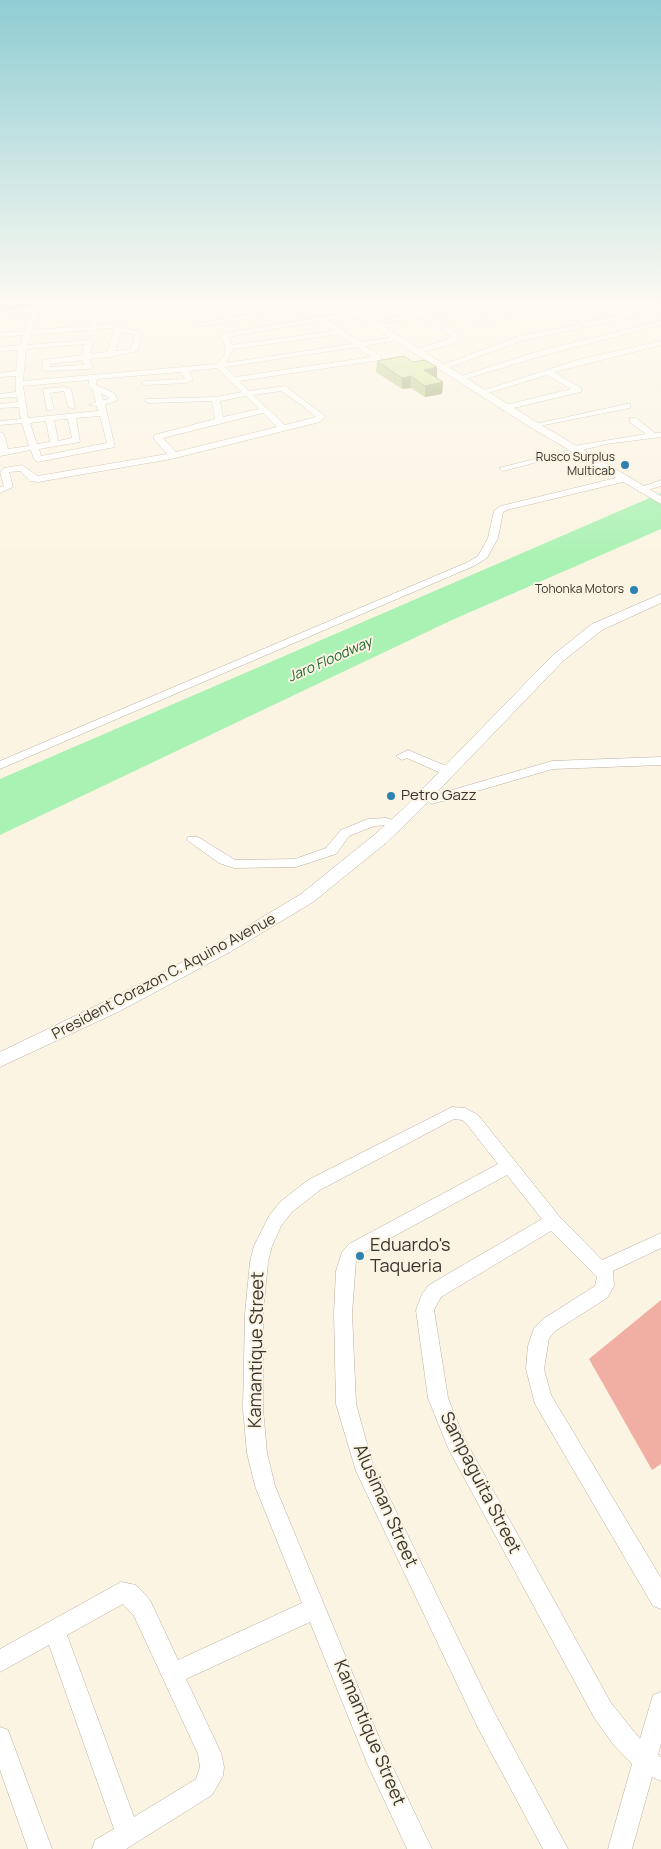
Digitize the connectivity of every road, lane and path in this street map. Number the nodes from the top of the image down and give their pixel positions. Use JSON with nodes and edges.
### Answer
{"nodes":[{"id":1,"x":19,"y":387,"type":"edge"},
{"id":2,"x":71,"y":387,"type":"edge"},
{"id":3,"x":95,"y":387,"type":"edge"},
{"id":4,"x":102,"y":387,"type":"edge"},
{"id":5,"x":241,"y":387,"type":"edge"},
{"id":6,"x":475,"y":387,"type":"edge"},
{"id":7,"x":498,"y":387,"type":"edge"},
{"id":8,"x":573,"y":387,"type":"edge"},
{"id":9,"x":67,"y":389,"type":"junction"},
{"id":10,"x":482,"y":392,"type":"junction"},
{"id":11,"x":248,"y":393,"type":"junction"},
{"id":12,"x":20,"y":394,"type":"junction"},
{"id":13,"x":0,"y":396,"type":"edge"},
{"id":14,"x":216,"y":399,"type":"junction"},
{"id":15,"x":149,"y":401,"type":"dead end"},
{"id":16,"x":0,"y":406,"type":"edge"},
{"id":17,"x":627,"y":406,"type":"dead end"},
{"id":18,"x":102,"y":408,"type":"junction"},
{"id":19,"x":505,"y":408,"type":"junction"},
{"id":20,"x":265,"y":410,"type":"junction"},
{"id":21,"x":23,"y":412,"type":"junction"},
{"id":22,"x":71,"y":412,"type":"junction"},
{"id":23,"x":0,"y":414,"type":"edge"},
{"id":24,"x":49,"y":414,"type":"junction"},
{"id":25,"x":220,"y":420,"type":"junction"},
{"id":26,"x":632,"y":420,"type":"dead end"},
{"id":27,"x":0,"y":423,"type":"edge"},
{"id":28,"x":534,"y":425,"type":"junction"},
{"id":29,"x":284,"y":428,"type":"junction"},
{"id":30,"x":0,"y":434,"type":"edge"},
{"id":31,"x":657,"y":435,"type":"edge"},
{"id":32,"x":55,"y":444,"type":"junction"},
{"id":33,"x":33,"y":448,"type":"junction"},
{"id":34,"x":575,"y":450,"type":"junction"},
{"id":35,"x":2,"y":452,"type":"edge"},
{"id":36,"x":171,"y":456,"type":"junction"},
{"id":37,"x":38,"y":460,"type":"junction"},
{"id":38,"x":0,"y":466,"type":"edge"},
{"id":39,"x":503,"y":468,"type":"dead end"},
{"id":40,"x":624,"y":479,"type":"junction"},
{"id":41,"x":661,"y":483,"type":"edge"},
{"id":42,"x":0,"y":485,"type":"edge"},
{"id":43,"x":641,"y":489,"type":"junction"},
{"id":44,"x":661,"y":501,"type":"edge"},
{"id":45,"x":661,"y":588,"type":"edge"},
{"id":46,"x":661,"y":594,"type":"edge"},
{"id":47,"x":661,"y":598,"type":"edge"},
{"id":48,"x":609,"y":621,"type":"junction"},
{"id":49,"x":402,"y":756,"type":"dead end"},
{"id":50,"x":661,"y":761,"type":"edge"},
{"id":51,"x":0,"y":765,"type":"edge"},
{"id":52,"x":447,"y":772,"type":"junction"},
{"id":53,"x":432,"y":800,"type":"joint"},
{"id":54,"x":406,"y":814,"type":"junction"},
{"id":55,"x":386,"y":822,"type":"joint"},
{"id":56,"x":193,"y":840,"type":"dead end"},
{"id":57,"x":0,"y":1060,"type":"edge"},
{"id":58,"x":510,"y":1165,"type":"junction"},
{"id":59,"x":553,"y":1221,"type":"junction"},
{"id":60,"x":661,"y":1240,"type":"edge"},
{"id":61,"x":600,"y":1269,"type":"junction"},
{"id":62,"x":661,"y":1598,"type":"edge"},
{"id":63,"x":316,"y":1608,"type":"junction"},
{"id":64,"x":55,"y":1631,"type":"junction"},
{"id":65,"x":0,"y":1661,"type":"edge"},
{"id":66,"x":172,"y":1674,"type":"junction"},
{"id":67,"x":661,"y":1703,"type":"edge"},
{"id":68,"x":0,"y":1738,"type":"edge"},
{"id":69,"x":653,"y":1765,"type":"edge"},
{"id":70,"x":128,"y":1834,"type":"junction"},
{"id":71,"x":40,"y":1849,"type":"edge"},
{"id":72,"x":104,"y":1849,"type":"edge"},
{"id":73,"x":420,"y":1849,"type":"edge"},
{"id":74,"x":556,"y":1849,"type":"edge"},
{"id":75,"x":620,"y":1849,"type":"edge"}],
"edges":[{"from":1,"to":12,"type":"street"},
{"from":2,"to":9,"type":"street"},
{"from":3,"to":18,"type":"street"},
{"from":4,"to":18,"type":"street"},
{"from":5,"to":11,"type":"street"},
{"from":6,"to":10,"type":"main road"},
{"from":7,"to":10,"type":"street"},
{"from":8,"to":19,"type":"street"},
{"from":9,"to":22,"type":"street"},
{"from":9,"to":24,"type":"street"},
{"from":10,"to":19,"type":"main road"},
{"from":11,"to":14,"type":"street"},
{"from":11,"to":20,"type":"street"},
{"from":11,"to":29,"type":"street"},
{"from":12,"to":13,"type":"street"},
{"from":12,"to":21,"type":"street"},
{"from":14,"to":15,"type":"street"},
{"from":14,"to":25,"type":"street"},
{"from":16,"to":21,"type":"street"},
{"from":17,"to":28,"type":"street"},
{"from":18,"to":22,"type":"street"},
{"from":18,"to":37,"type":"street"},
{"from":19,"to":28,"type":"main road"},
{"from":20,"to":25,"type":"street"},
{"from":20,"to":29,"type":"street"},
{"from":21,"to":23,"type":"street"},
{"from":21,"to":24,"type":"street"},
{"from":21,"to":27,"type":"street"},
{"from":21,"to":33,"type":"street"},
{"from":22,"to":24,"type":"street"},
{"from":22,"to":32,"type":"street"},
{"from":24,"to":32,"type":"street"},
{"from":25,"to":36,"type":"street"},
{"from":26,"to":31,"type":"street"},
{"from":28,"to":34,"type":"main road"},
{"from":29,"to":36,"type":"street"},
{"from":30,"to":35,"type":"street"},
{"from":31,"to":34,"type":"street"},
{"from":32,"to":33,"type":"street"},
{"from":33,"to":35,"type":"street"},
{"from":33,"to":37,"type":"street"},
{"from":34,"to":39,"type":"street"},
{"from":34,"to":40,"type":"main road"},
{"from":36,"to":42,"type":"street"},
{"from":37,"to":38,"type":"street"},
{"from":40,"to":43,"type":"main road"},
{"from":40,"to":51,"type":"street"},
{"from":41,"to":43,"type":"street"},
{"from":43,"to":44,"type":"main road"},
{"from":45,"to":48,"type":"main road","name":"President Corazon C. Aquino Avenue"},
{"from":46,"to":48,"type":"main road"},
{"from":47,"to":48,"type":"main road","name":"President Corazon C. Aquino Avenue"},
{"from":48,"to":52,"type":"main road","name":"President Corazon C. Aquino Avenue"},
{"from":49,"to":52,"type":"street"},
{"from":50,"to":53,"type":"street"},
{"from":52,"to":54,"type":"main road","name":"President Corazon C. Aquino Avenue"},
{"from":53,"to":54,"type":"main road"},
{"from":54,"to":55,"type":"main road"},
{"from":54,"to":57,"type":"main road","name":"President Corazon C. Aquino Avenue"},
{"from":55,"to":56,"type":"street"},
{"from":58,"to":59,"type":"street","name":"Kamantique Street"},
{"from":58,"to":63,"type":"street","name":"Kamantique Street"},
{"from":58,"to":74,"type":"street","name":"Alusiman Street"},
{"from":59,"to":61,"type":"street","name":"Kamantique Street"},
{"from":59,"to":69,"type":"street","name":"Sampaguita Street"},
{"from":60,"to":61,"type":"street"},
{"from":61,"to":62,"type":"street"},
{"from":63,"to":66,"type":"street"},
{"from":63,"to":73,"type":"street","name":"Kamantique Street"},
{"from":64,"to":65,"type":"street"},
{"from":64,"to":66,"type":"street"},
{"from":64,"to":70,"type":"street"},
{"from":66,"to":70,"type":"street"},
{"from":67,"to":69,"type":"street"},
{"from":68,"to":71,"type":"street"},
{"from":69,"to":75,"type":"street"},
{"from":70,"to":72,"type":"street"}]}
